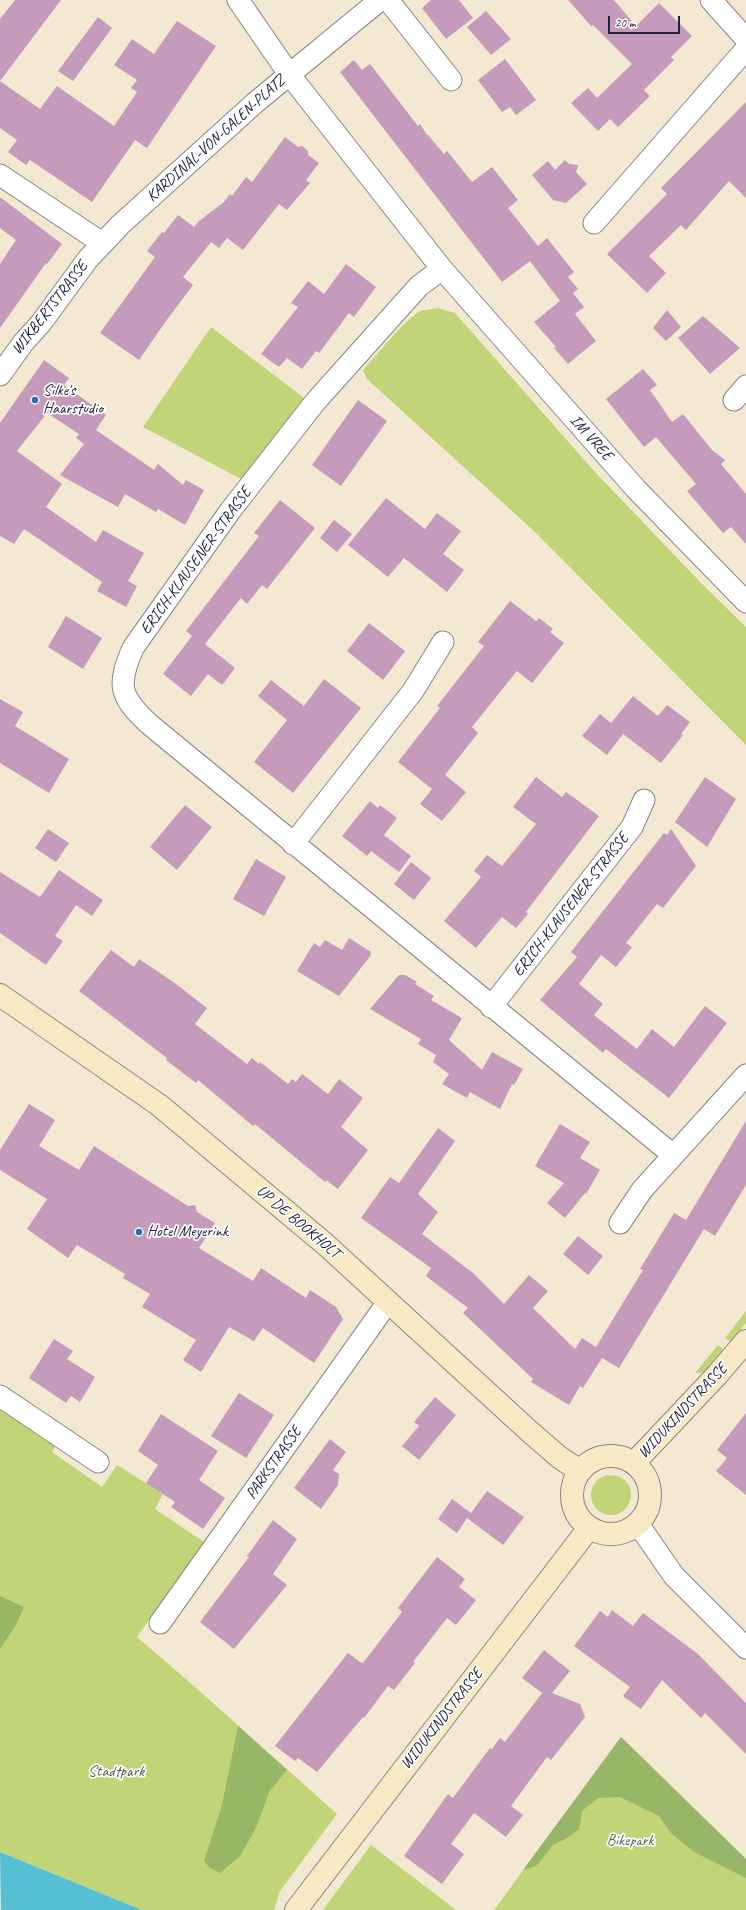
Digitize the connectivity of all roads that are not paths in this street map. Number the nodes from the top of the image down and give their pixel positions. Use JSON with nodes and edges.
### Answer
{"nodes":[{"id":1,"x":238,"y":0,"type":"edge"},
{"id":2,"x":380,"y":0,"type":"edge"},
{"id":3,"x":388,"y":0,"type":"edge"},
{"id":4,"x":711,"y":0,"type":"edge"},
{"id":5,"x":746,"y":39,"type":"edge"},
{"id":6,"x":746,"y":49,"type":"edge"},
{"id":7,"x":290,"y":74,"type":"junction"},
{"id":8,"x":451,"y":80,"type":"dead end"},
{"id":9,"x":0,"y":175,"type":"edge"},
{"id":10,"x":594,"y":223,"type":"dead end"},
{"id":11,"x":102,"y":243,"type":"junction"},
{"id":12,"x":442,"y":269,"type":"junction"},
{"id":13,"x":0,"y":374,"type":"edge"},
{"id":14,"x":746,"y":602,"type":"edge"},
{"id":15,"x":443,"y":642,"type":"dead end"},
{"id":16,"x":644,"y":800,"type":"dead end"},
{"id":17,"x":293,"y":844,"type":"junction"},
{"id":18,"x":0,"y":995,"type":"edge"},
{"id":19,"x":491,"y":1007,"type":"junction"},
{"id":20,"x":746,"y":1075,"type":"edge"},
{"id":21,"x":673,"y":1155,"type":"junction"},
{"id":22,"x":620,"y":1223,"type":"dead end"},
{"id":23,"x":388,"y":1302,"type":"junction"},
{"id":24,"x":746,"y":1341,"type":"edge"},
{"id":25,"x":0,"y":1396,"type":"edge"},
{"id":26,"x":98,"y":1462,"type":"dead end"},
{"id":27,"x":634,"y":1463,"type":"junction"},
{"id":28,"x":580,"y":1471,"type":"junction"},
{"id":29,"x":638,"y":1524,"type":"junction"},
{"id":30,"x":589,"y":1528,"type":"junction"},
{"id":31,"x":160,"y":1623,"type":"dead end"},
{"id":32,"x":746,"y":1648,"type":"edge"},
{"id":33,"x":296,"y":1910,"type":"edge"}],
"edges":[{"from":1,"to":7,"type":"street"},
{"from":2,"to":7,"type":"street"},
{"from":3,"to":8,"type":"street"},
{"from":4,"to":5,"type":"street"},
{"from":6,"to":10,"type":"street"},
{"from":7,"to":11,"type":"street","name":"KARDINAL-VON-GALEN-PLATZ"},
{"from":7,"to":12,"type":"street","name":"KARDINAL-VON-GALEN-PLATZ"},
{"from":9,"to":11,"type":"street"},
{"from":11,"to":13,"type":"street","name":"WIKBERTSTRASSE"},
{"from":12,"to":14,"type":"street","name":"IM VREE"},
{"from":12,"to":17,"type":"street","name":"ERICH-KLAUSENER-STRASSE"},
{"from":15,"to":17,"type":"street"},
{"from":16,"to":19,"type":"street","name":"ERICH-KLAUSENER-STRASSE"},
{"from":17,"to":19,"type":"street","name":"ERICH-KLAUSENER-STRASSE"},
{"from":18,"to":23,"type":"street","name":"UP DE BOOKHOLT"},
{"from":19,"to":21,"type":"street","name":"ERICH-KLAUSENER-STRASSE"},
{"from":20,"to":21,"type":"street"},
{"from":21,"to":22,"type":"street"},
{"from":23,"to":28,"type":"street","name":"UP DE BOOKHOLT"},
{"from":23,"to":31,"type":"street","name":"PARKSTRASSE"},
{"from":24,"to":27,"type":"street","name":"WIDUKINDSTRASSE"},
{"from":25,"to":26,"type":"street"},
{"from":27,"to":28,"type":"street"},
{"from":27,"to":29,"type":"street"},
{"from":28,"to":30,"type":"street"},
{"from":29,"to":30,"type":"street"},
{"from":29,"to":32,"type":"street"},
{"from":30,"to":33,"type":"street","name":"WIDUKINDSTRASSE"}]}
